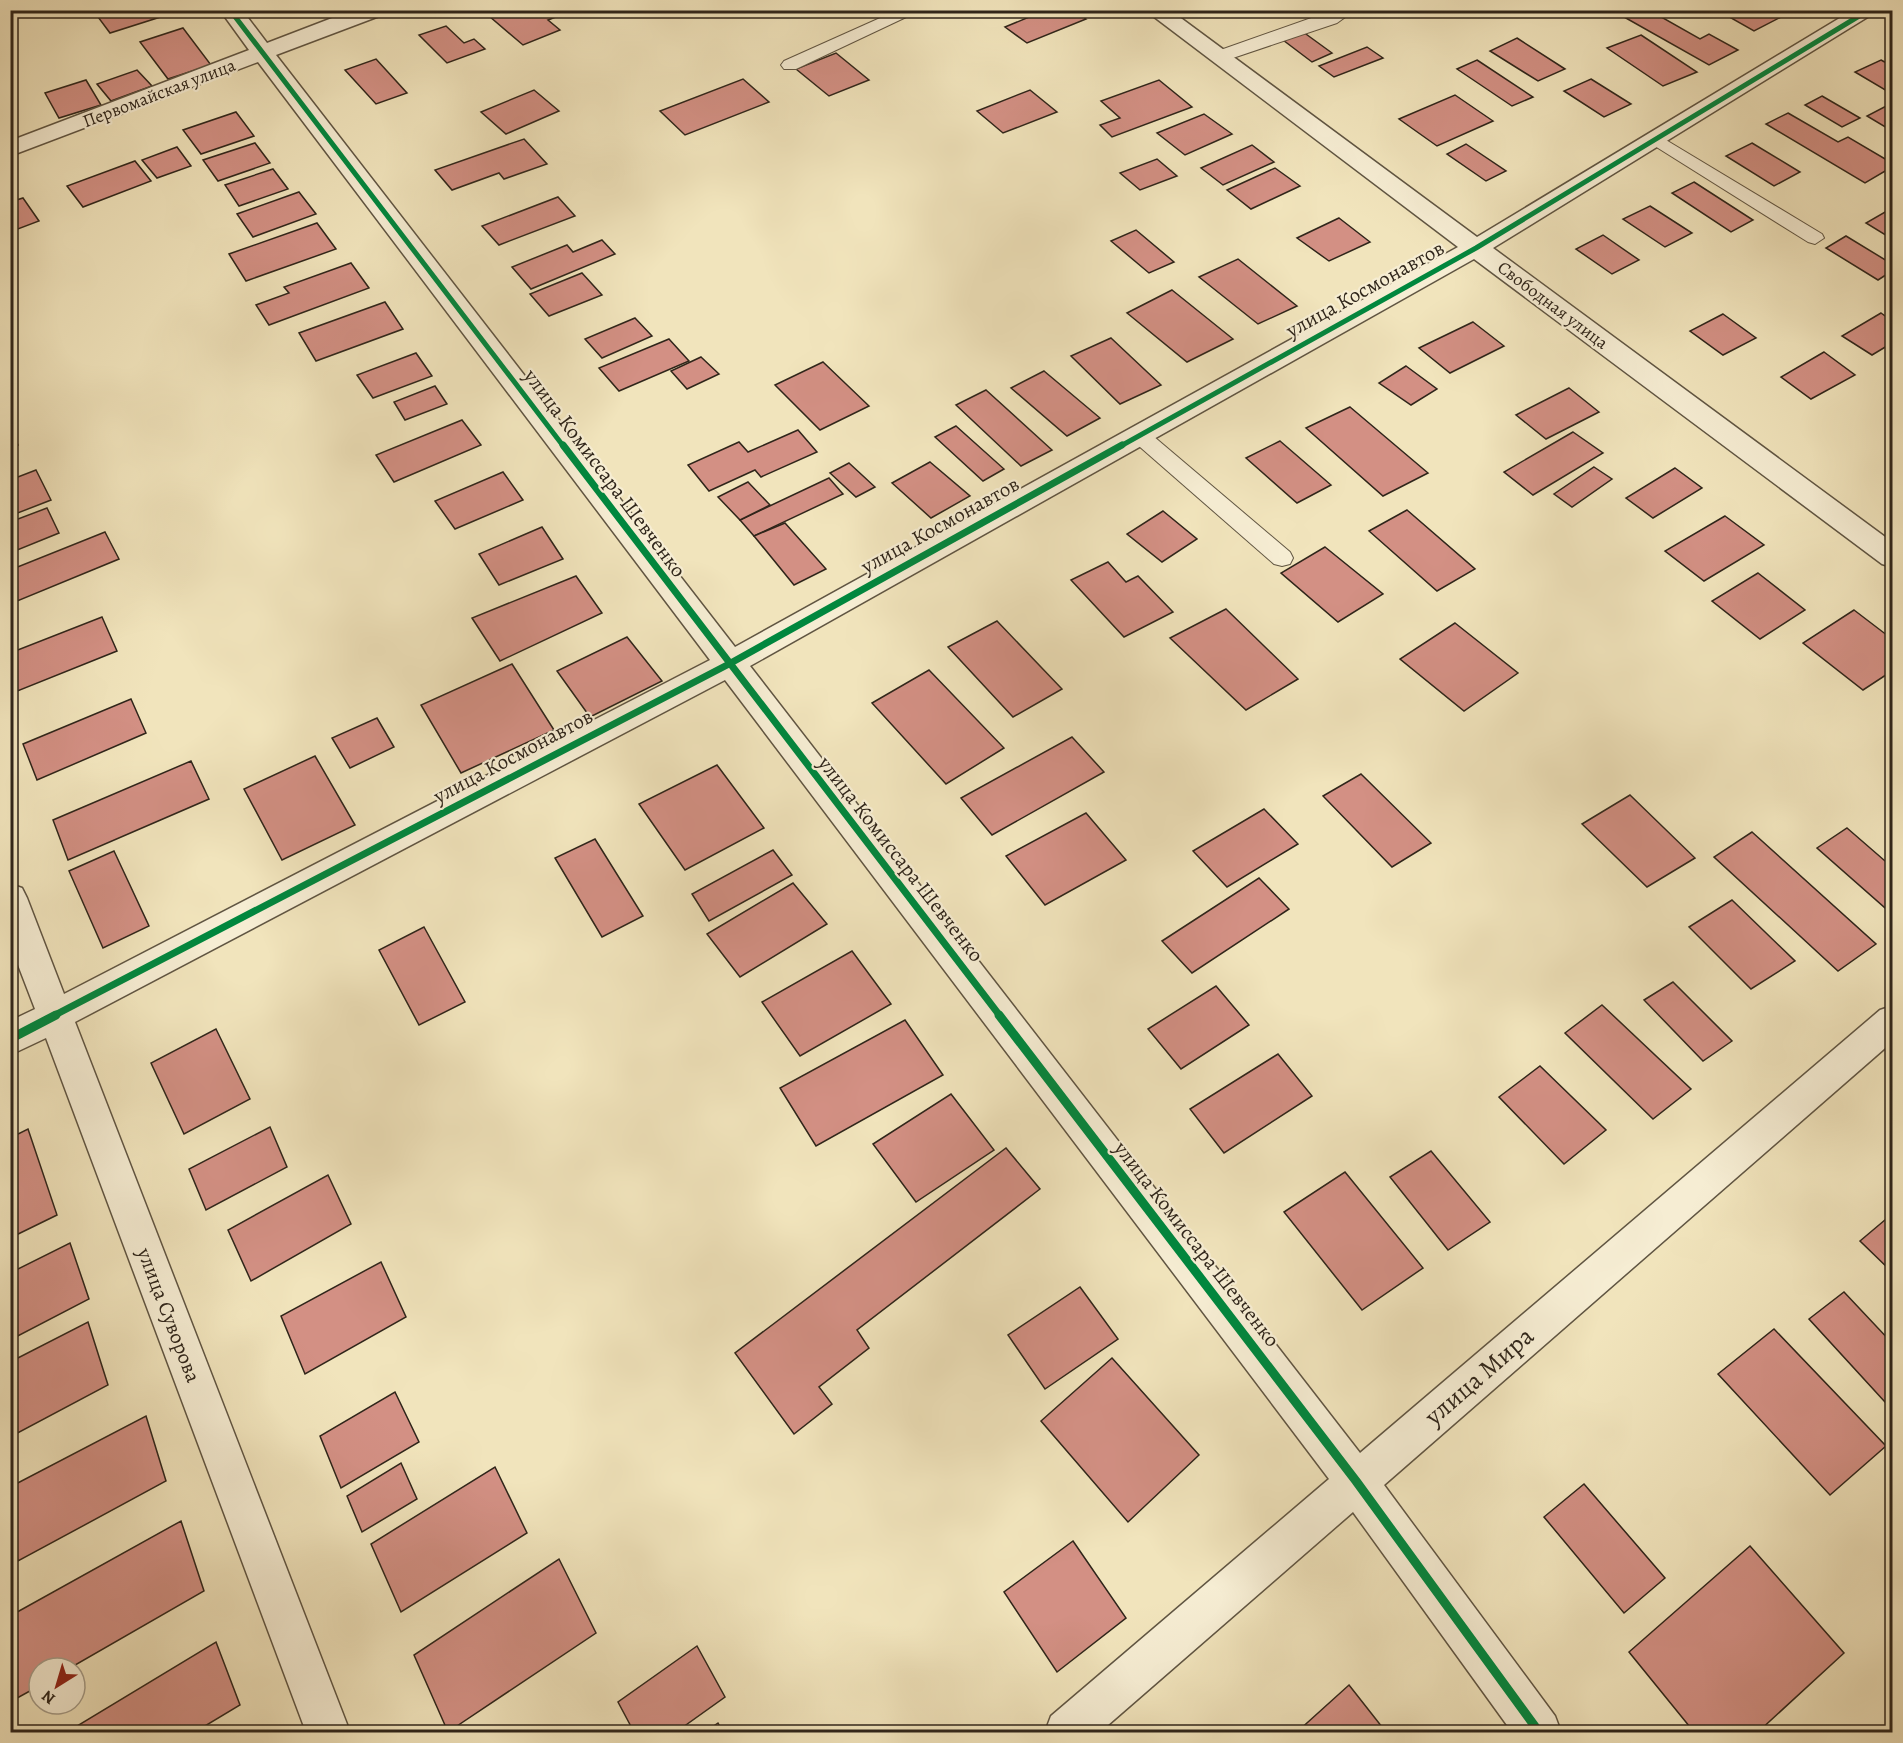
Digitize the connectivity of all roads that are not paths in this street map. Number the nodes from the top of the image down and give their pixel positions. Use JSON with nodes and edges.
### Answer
{"nodes":[{"id":1,"x":230,"y":10,"type":"edge"},
{"id":2,"x":374,"y":10,"type":"edge"},
{"id":3,"x":913,"y":10,"type":"edge"},
{"id":4,"x":1155,"y":10,"type":"edge"},
{"id":5,"x":1347,"y":10,"type":"edge"},
{"id":6,"x":1869,"y":10,"type":"edge"},
{"id":7,"x":262,"y":54,"type":"junction"},
{"id":8,"x":1218,"y":57,"type":"junction"},
{"id":9,"x":790,"y":65,"type":"dead end"},
{"id":10,"x":1656,"y":139,"type":"junction"},
{"id":11,"x":10,"y":149,"type":"edge"},
{"id":12,"x":1815,"y":238,"type":"dead end"},
{"id":13,"x":1476,"y":248,"type":"junction"},
{"id":14,"x":1139,"y":435,"type":"junction"},
{"id":15,"x":1893,"y":557,"type":"edge"},
{"id":16,"x":1282,"y":558,"type":"dead end"},
{"id":17,"x":729,"y":664,"type":"junction"},
{"id":18,"x":10,"y":898,"type":"edge"},
{"id":19,"x":56,"y":1016,"type":"junction"},
{"id":20,"x":1893,"y":1022,"type":"edge"},
{"id":21,"x":10,"y":1039,"type":"edge"},
{"id":22,"x":1356,"y":1481,"type":"junction"},
{"id":23,"x":328,"y":1732,"type":"edge"},
{"id":24,"x":1067,"y":1732,"type":"edge"},
{"id":25,"x":1539,"y":1732,"type":"edge"}],
"edges":[{"from":1,"to":7,"type":"street","name":"улица Комиссара Шевченко"},
{"from":2,"to":7,"type":"street","name":"Первомайская улица"},
{"from":3,"to":9,"type":"lane"},
{"from":4,"to":8,"type":"street","name":"Свободная улица"},
{"from":5,"to":8,"type":"lane"},
{"from":6,"to":10,"type":"street","name":"улица Космонавтов"},
{"from":7,"to":11,"type":"street","name":"Первомайская улица"},
{"from":7,"to":17,"type":"street","name":"улица Комиссара Шевченко"},
{"from":8,"to":13,"type":"street","name":"Свободная улица"},
{"from":10,"to":12,"type":"lane"},
{"from":10,"to":13,"type":"street","name":"улица Космонавтов"},
{"from":13,"to":14,"type":"street","name":"улица Космонавтов"},
{"from":13,"to":15,"type":"street","name":"Свободная улица"},
{"from":14,"to":16,"type":"lane"},
{"from":14,"to":17,"type":"street","name":"улица Космонавтов"},
{"from":17,"to":19,"type":"street","name":"улица Космонавтов"},
{"from":17,"to":22,"type":"street","name":"улица Комиссара Шевченко"},
{"from":18,"to":19,"type":"street","name":"улица Суворова"},
{"from":19,"to":21,"type":"street","name":"улица Космонавтов"},
{"from":19,"to":23,"type":"street","name":"улица Суворова"},
{"from":20,"to":22,"type":"street","name":"улица Мира"},
{"from":22,"to":24,"type":"street","name":"улица Мира"},
{"from":22,"to":25,"type":"street","name":"улица Комиссара Шевченко"}]}
